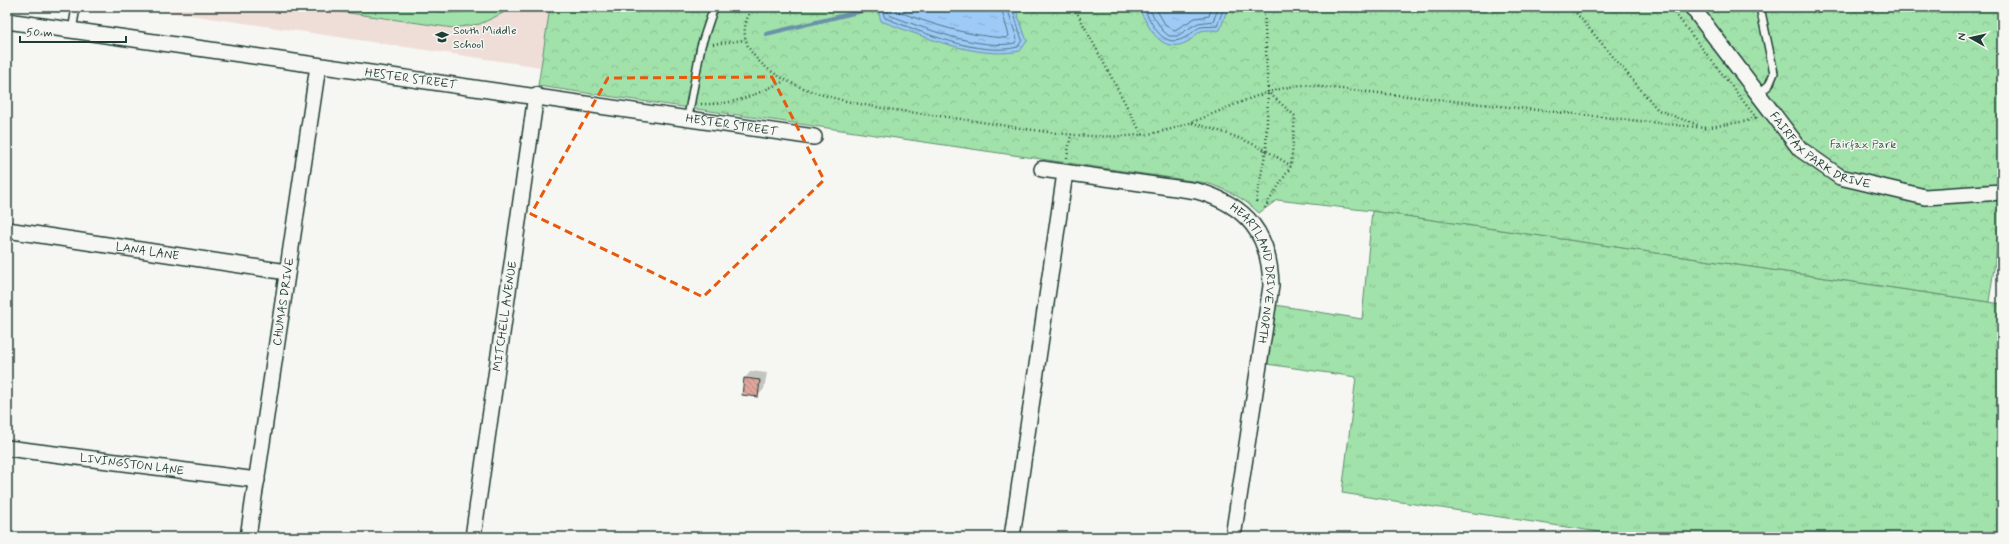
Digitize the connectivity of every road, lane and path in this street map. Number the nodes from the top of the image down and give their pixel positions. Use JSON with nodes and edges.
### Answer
{"nodes":[{"id":1,"x":76,"y":7,"type":"edge"},
{"id":2,"x":714,"y":7,"type":"edge"},
{"id":3,"x":753,"y":7,"type":"edge"},
{"id":4,"x":1074,"y":7,"type":"edge"},
{"id":5,"x":1264,"y":7,"type":"edge"},
{"id":6,"x":1571,"y":7,"type":"edge"},
{"id":7,"x":1692,"y":7,"type":"edge"},
{"id":8,"x":1760,"y":7,"type":"edge"},
{"id":9,"x":7,"y":21,"type":"edge"},
{"id":10,"x":72,"y":31,"type":"junction"},
{"id":11,"x":744,"y":40,"type":"junction"},
{"id":12,"x":701,"y":46,"type":"junction"},
{"id":13,"x":318,"y":66,"type":"junction"},
{"id":14,"x":786,"y":81,"type":"junction"},
{"id":15,"x":1268,"y":92,"type":"junction"},
{"id":16,"x":1757,"y":95,"type":"junction"},
{"id":17,"x":536,"y":96,"type":"junction"},
{"id":18,"x":689,"y":110,"type":"junction"},
{"id":19,"x":1747,"y":121,"type":"dead end"},
{"id":20,"x":1192,"y":123,"type":"junction"},
{"id":21,"x":1705,"y":128,"type":"junction"},
{"id":22,"x":1071,"y":134,"type":"junction"},
{"id":23,"x":1142,"y":135,"type":"junction"},
{"id":24,"x":814,"y":137,"type":"dead end"},
{"id":25,"x":1266,"y":149,"type":"junction"},
{"id":26,"x":1291,"y":166,"type":"junction"},
{"id":27,"x":1042,"y":169,"type":"dead end"},
{"id":28,"x":1065,"y":173,"type":"junction"},
{"id":29,"x":2002,"y":192,"type":"edge"},
{"id":30,"x":1256,"y":202,"type":"dead end"},
{"id":31,"x":1264,"y":210,"type":"dead end"},
{"id":32,"x":7,"y":230,"type":"edge"},
{"id":33,"x":287,"y":272,"type":"junction"},
{"id":34,"x":7,"y":448,"type":"edge"},
{"id":35,"x":257,"y":480,"type":"junction"},
{"id":36,"x":248,"y":537,"type":"edge"},
{"id":37,"x":473,"y":537,"type":"edge"},
{"id":38,"x":1012,"y":537,"type":"edge"},
{"id":39,"x":1233,"y":537,"type":"edge"}],
"edges":[{"from":1,"to":10,"type":"lane"},
{"from":2,"to":12,"type":"lane"},
{"from":3,"to":11,"type":"path"},
{"from":4,"to":23,"type":"path"},
{"from":5,"to":15,"type":"path"},
{"from":6,"to":21,"type":"path"},
{"from":7,"to":16,"type":"street","name":"FAIRFAX PARK DRIVE"},
{"from":8,"to":16,"type":"lane"},
{"from":9,"to":10,"type":"street","name":"HESTER STREET"},
{"from":10,"to":13,"type":"street","name":"HESTER STREET"},
{"from":11,"to":12,"type":"path"},
{"from":11,"to":14,"type":"path"},
{"from":12,"to":18,"type":"lane"},
{"from":13,"to":17,"type":"street","name":"HESTER STREET"},
{"from":13,"to":33,"type":"street","name":"CHUMAS DRIVE"},
{"from":14,"to":18,"type":"path"},
{"from":14,"to":22,"type":"path"},
{"from":15,"to":20,"type":"path"},
{"from":15,"to":21,"type":"path"},
{"from":15,"to":25,"type":"path"},
{"from":15,"to":26,"type":"path"},
{"from":16,"to":29,"type":"street","name":"FAIRFAX PARK DRIVE"},
{"from":17,"to":18,"type":"street","name":"HESTER STREET"},
{"from":17,"to":37,"type":"street","name":"MITCHELL AVENUE"},
{"from":18,"to":24,"type":"street","name":"HESTER STREET"},
{"from":19,"to":21,"type":"path"},
{"from":20,"to":23,"type":"path"},
{"from":20,"to":25,"type":"path"},
{"from":22,"to":23,"type":"path"},
{"from":22,"to":28,"type":"path"},
{"from":25,"to":26,"type":"path"},
{"from":25,"to":30,"type":"path"},
{"from":26,"to":31,"type":"path"},
{"from":27,"to":28,"type":"street","name":"HEARTLAND DRIVE NORTH"},
{"from":28,"to":38,"type":"street"},
{"from":28,"to":39,"type":"street","name":"HEARTLAND DRIVE NORTH"},
{"from":32,"to":33,"type":"street","name":"LANA LANE"},
{"from":33,"to":35,"type":"street","name":"CHUMAS DRIVE"},
{"from":34,"to":35,"type":"street","name":"LIVINGSTON LANE"},
{"from":35,"to":36,"type":"street","name":"CHUMAS DRIVE"}]}
